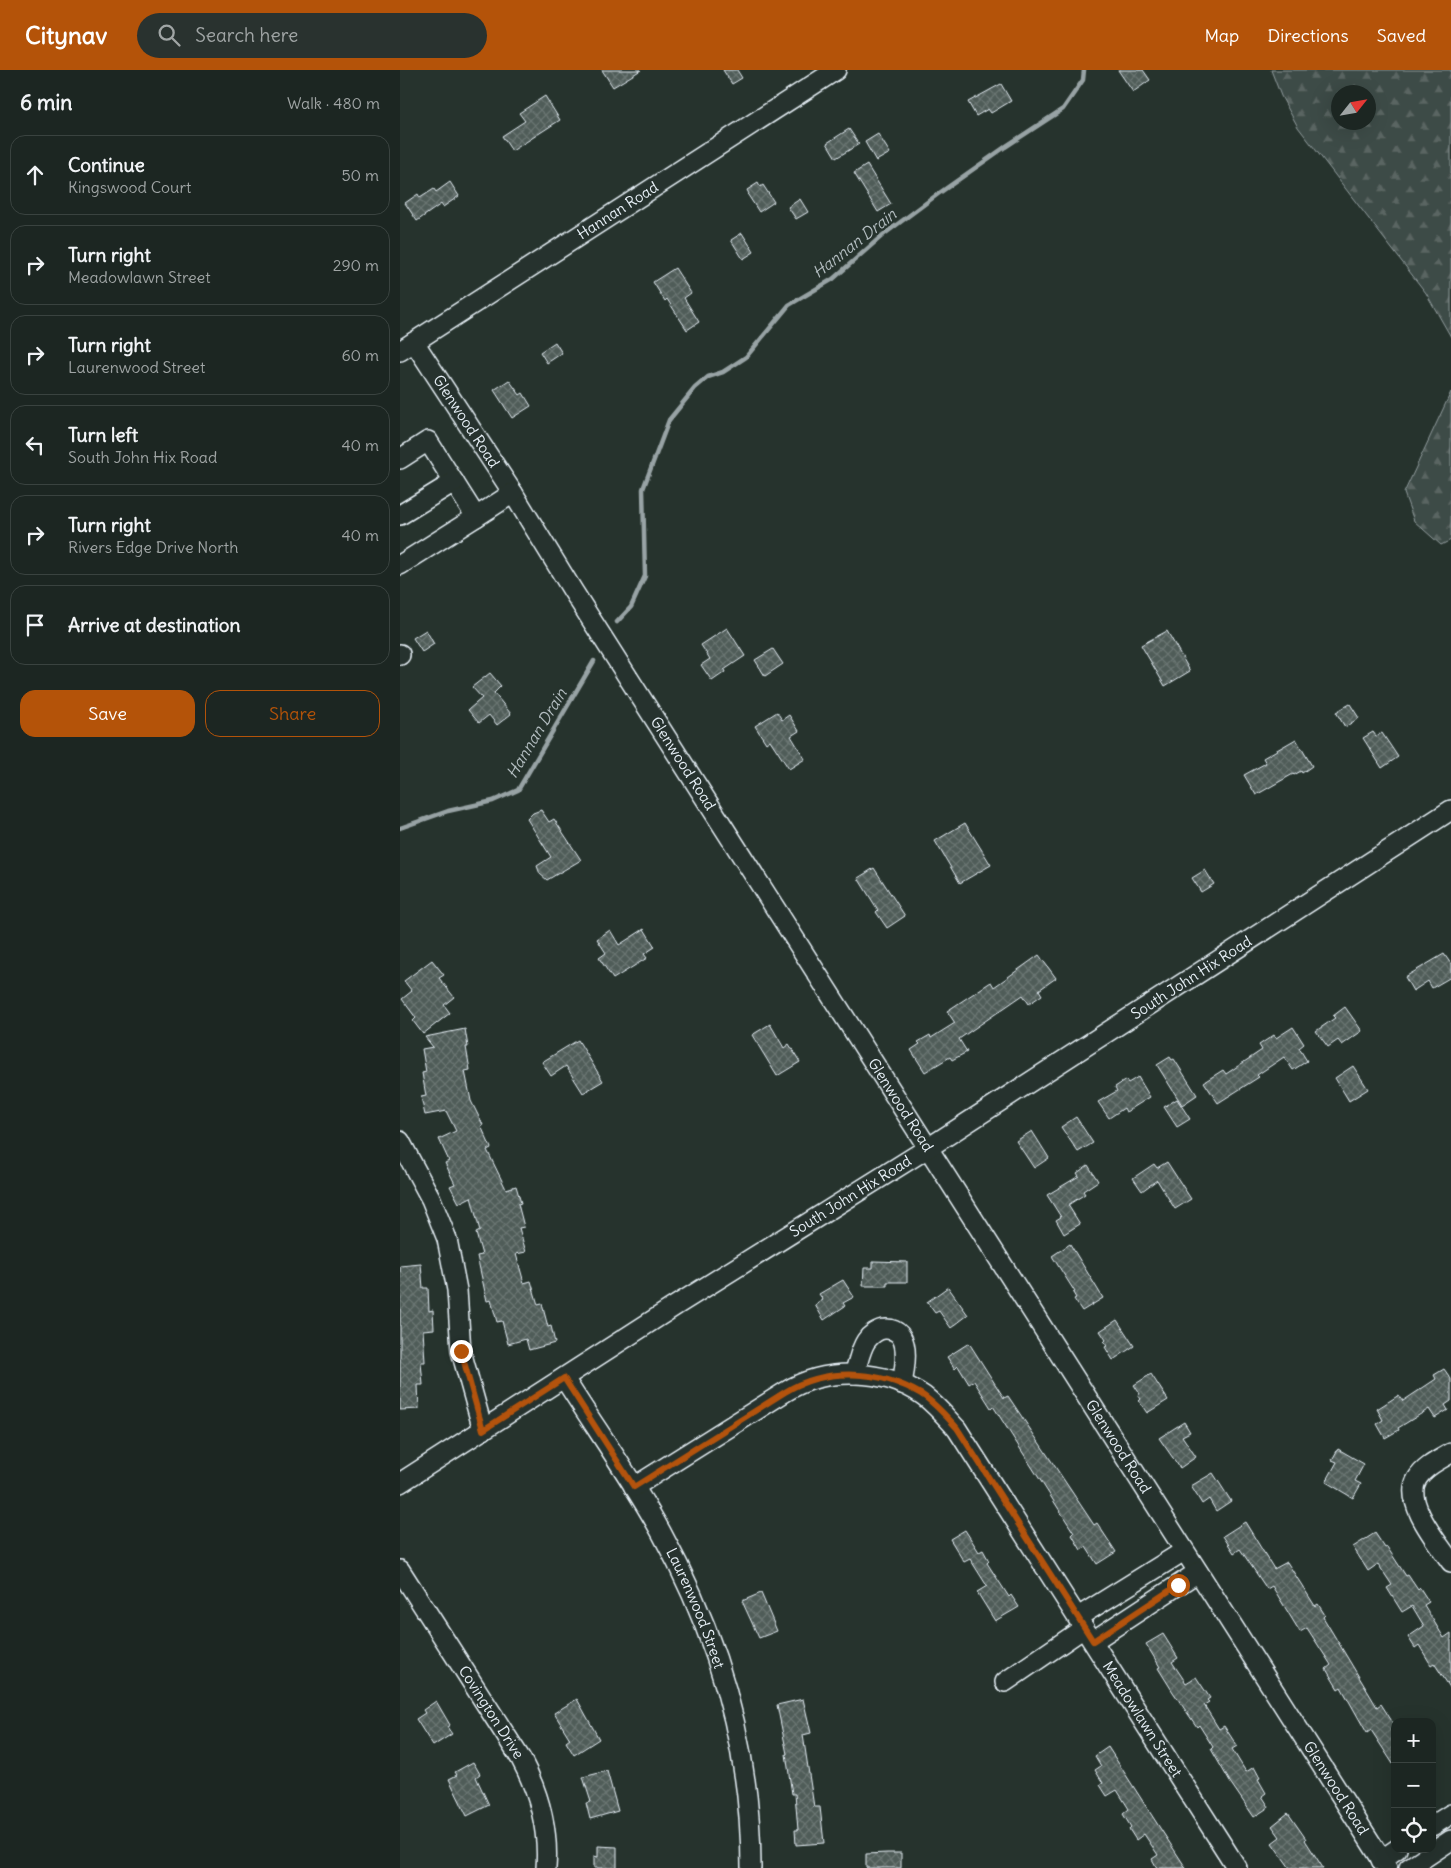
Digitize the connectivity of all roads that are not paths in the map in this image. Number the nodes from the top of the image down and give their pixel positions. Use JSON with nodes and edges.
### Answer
{"nodes":[{"id":1,"x":836,"y":70,"type":"edge"},
{"id":2,"x":407,"y":347,"type":"edge"},
{"id":3,"x":400,"y":459,"type":"edge"},
{"id":4,"x":454,"y":482,"type":"junction"},
{"id":5,"x":513,"y":493,"type":"junction"},
{"id":6,"x":400,"y":515,"type":"edge"},
{"id":7,"x":476,"y":517,"type":"junction"},
{"id":8,"x":400,"y":565,"type":"edge"},
{"id":9,"x":1451,"y":810,"type":"edge"},
{"id":10,"x":400,"y":1141,"type":"edge"},
{"id":11,"x":928,"y":1148,"type":"junction"},
{"id":12,"x":854,"y":1374,"type":"junction"},
{"id":13,"x":564,"y":1378,"type":"junction"},
{"id":14,"x":902,"y":1384,"type":"junction"},
{"id":15,"x":483,"y":1430,"type":"junction"},
{"id":16,"x":1451,"y":1453,"type":"edge"},
{"id":17,"x":400,"y":1484,"type":"edge"},
{"id":18,"x":634,"y":1487,"type":"junction"},
{"id":19,"x":1184,"y":1551,"type":"junction"},
{"id":20,"x":1451,"y":1562,"type":"edge"},
{"id":21,"x":400,"y":1570,"type":"edge"},
{"id":22,"x":1198,"y":1572,"type":"junction"},
{"id":23,"x":1085,"y":1629,"type":"junction"},
{"id":24,"x":1005,"y":1682,"type":"dead end"},
{"id":25,"x":1451,"y":1814,"type":"edge"},
{"id":26,"x":1436,"y":1823,"type":"edge"},
{"id":27,"x":1451,"y":1840,"type":"edge"},
{"id":28,"x":1394,"y":1853,"type":"edge"},
{"id":29,"x":1384,"y":1864,"type":"edge"},
{"id":30,"x":546,"y":1868,"type":"edge"},
{"id":31,"x":751,"y":1868,"type":"edge"},
{"id":32,"x":1237,"y":1868,"type":"edge"},
{"id":33,"x":1409,"y":1868,"type":"edge"}],
"edges":[{"from":1,"to":2,"type":"street","name":"Hannan Road"},
{"from":2,"to":5,"type":"street","name":"Glenwood Road"},
{"from":3,"to":4,"type":"street"},
{"from":4,"to":6,"type":"street"},
{"from":4,"to":7,"type":"street"},
{"from":5,"to":7,"type":"street"},
{"from":5,"to":11,"type":"street","name":"Glenwood Road"},
{"from":7,"to":8,"type":"street"},
{"from":9,"to":11,"type":"street","name":"South John Hix Road"},
{"from":10,"to":15,"type":"street"},
{"from":11,"to":13,"type":"street","name":"South John Hix Road"},
{"from":11,"to":19,"type":"street","name":"Glenwood Road"},
{"from":12,"to":14,"type":"street","name":"Meadowlawn Street"},
{"from":12,"to":14,"type":"street"},
{"from":12,"to":18,"type":"street","name":"Meadowlawn Street"},
{"from":13,"to":15,"type":"street","name":"South John Hix Road"},
{"from":13,"to":18,"type":"street","name":"Laurenwood Street"},
{"from":14,"to":23,"type":"street","name":"Meadowlawn Street"},
{"from":15,"to":17,"type":"street","name":"South John Hix Road"},
{"from":16,"to":20,"type":"street"},
{"from":18,"to":31,"type":"street","name":"Laurenwood Street"},
{"from":19,"to":22,"type":"street","name":"Glenwood Road"},
{"from":19,"to":23,"type":"street"},
{"from":21,"to":30,"type":"street","name":"Covington Drive"},
{"from":22,"to":23,"type":"street"},
{"from":22,"to":29,"type":"street","name":"Glenwood Road"},
{"from":23,"to":24,"type":"street"},
{"from":23,"to":32,"type":"street","name":"Meadowlawn Street"},
{"from":25,"to":26,"type":"street"},
{"from":27,"to":33,"type":"street"},
{"from":28,"to":29,"type":"street"}]}
